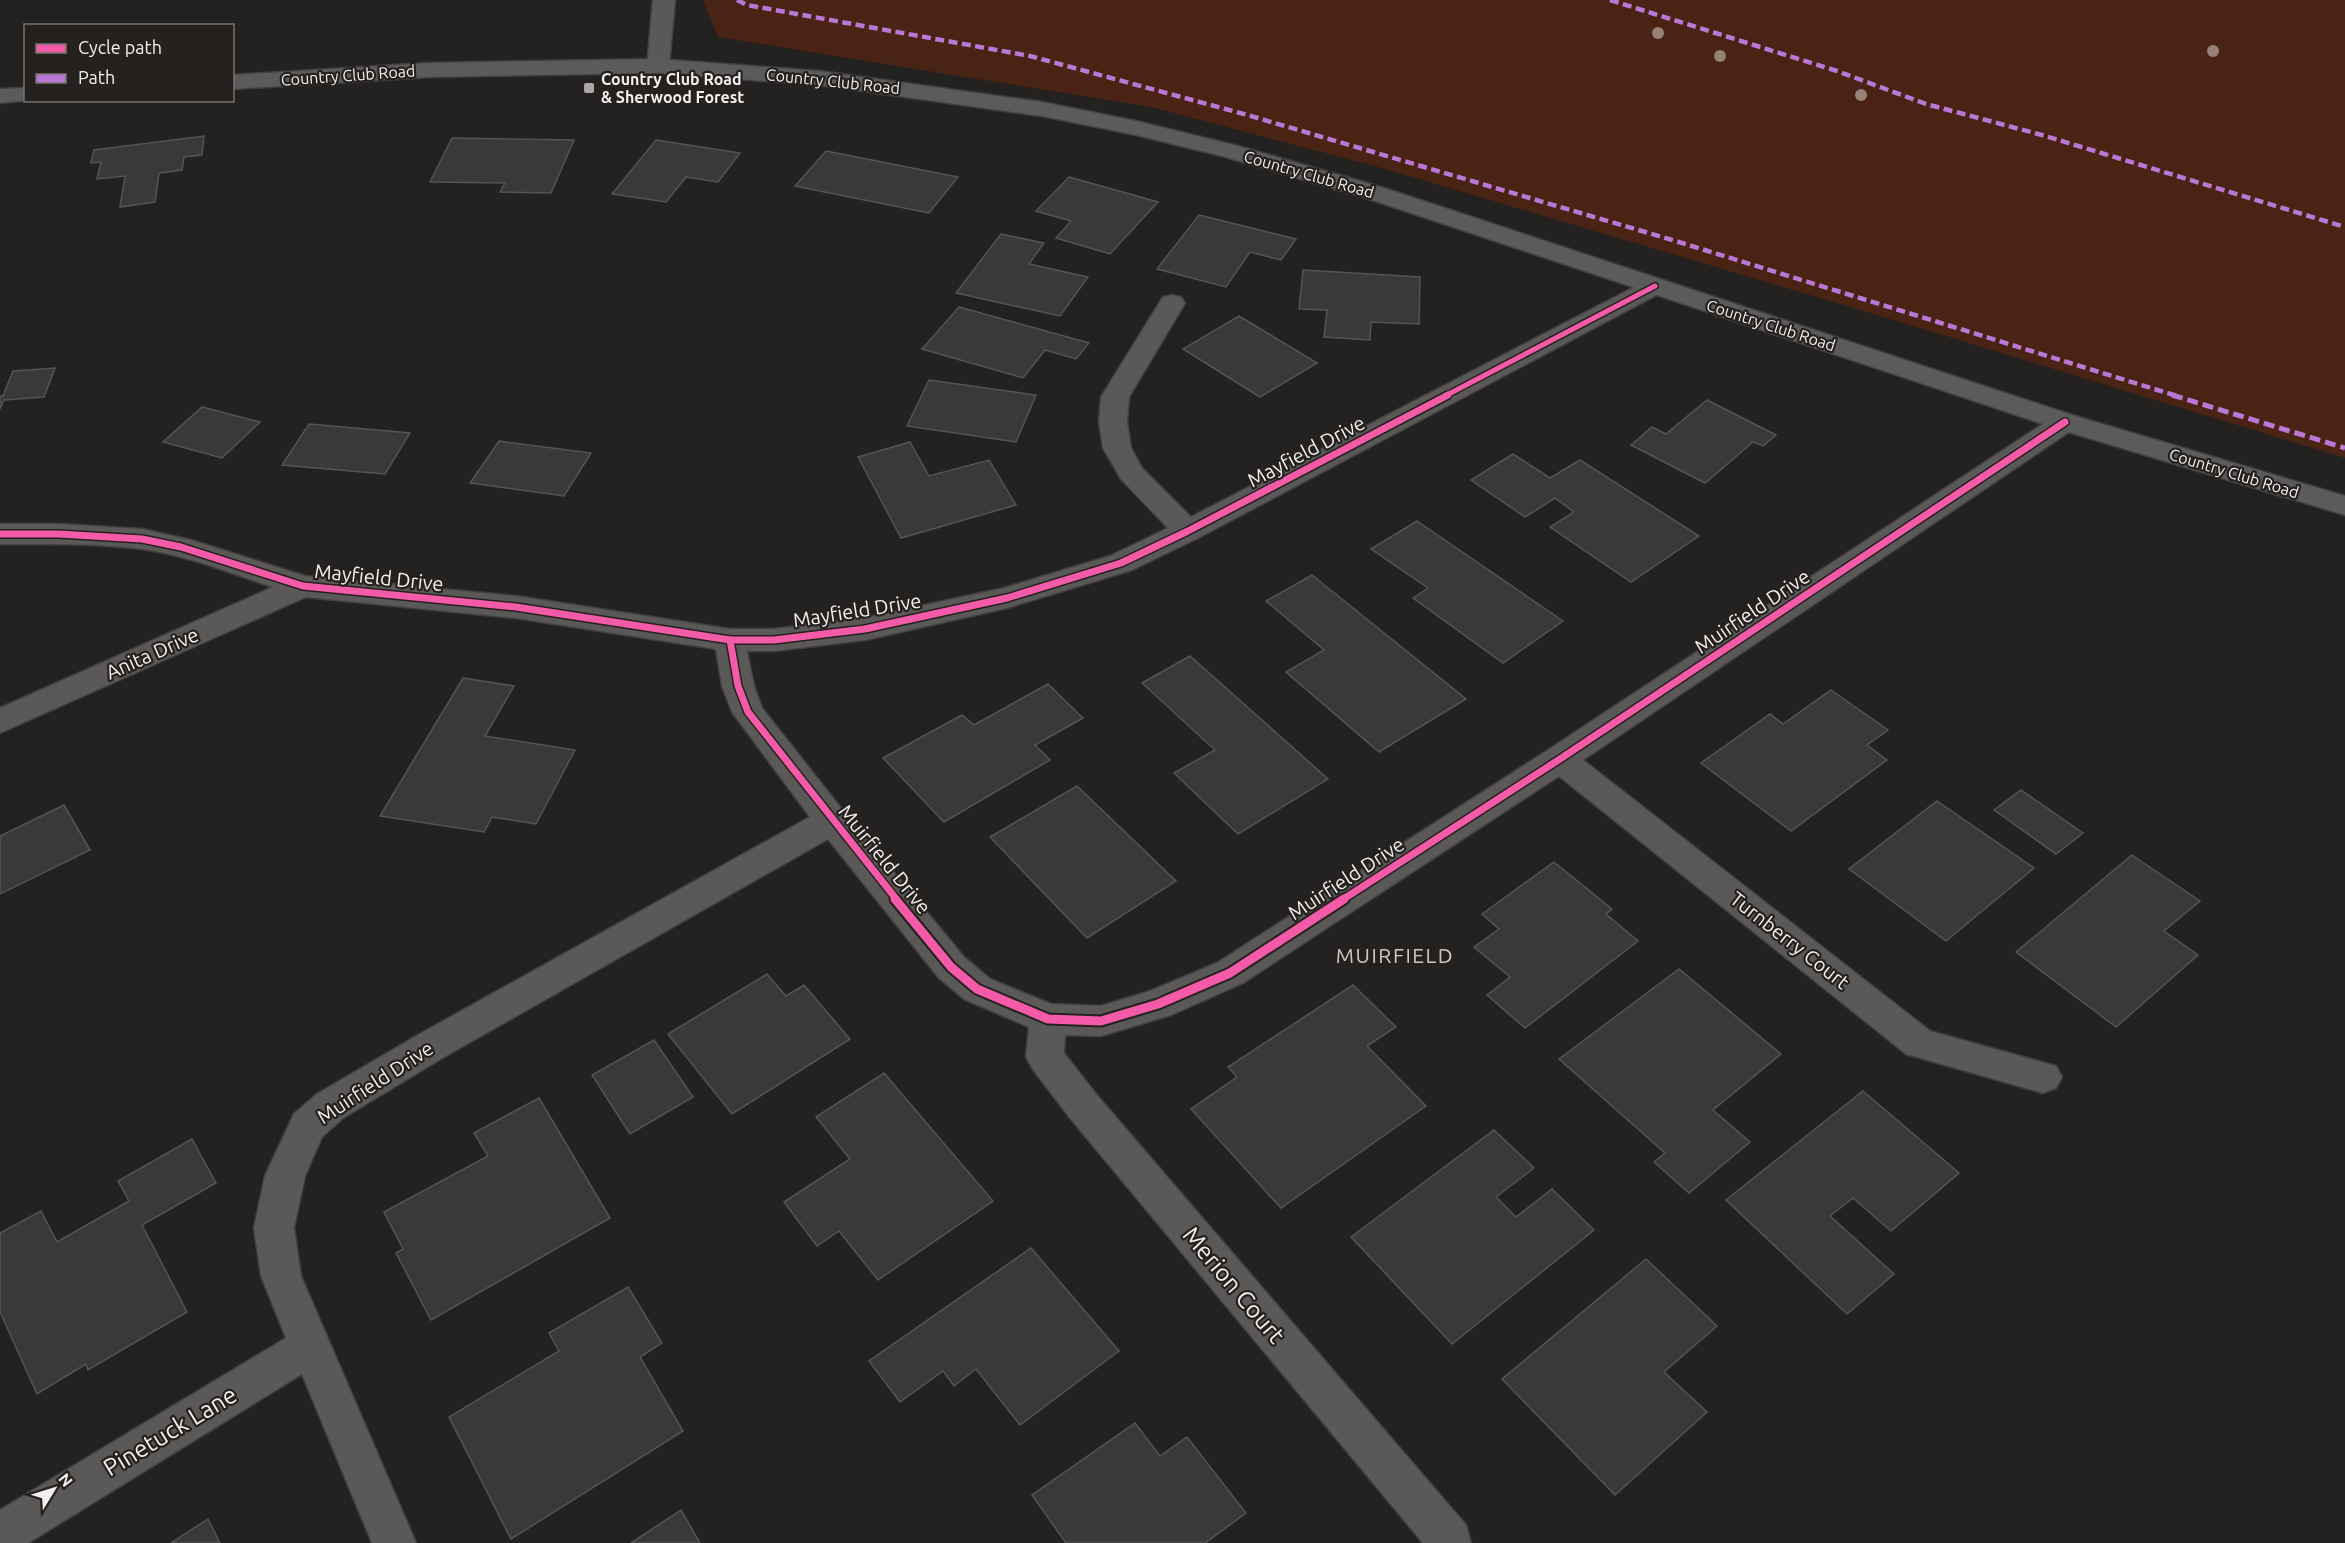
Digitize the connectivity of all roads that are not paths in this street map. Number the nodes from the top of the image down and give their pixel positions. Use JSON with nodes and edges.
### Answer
{"nodes":[{"id":1,"x":663,"y":0,"type":"edge"},
{"id":2,"x":658,"y":66,"type":"junction"},
{"id":3,"x":234,"y":82,"type":"edge"},
{"id":4,"x":24,"y":95,"type":"edge"},
{"id":5,"x":0,"y":96,"type":"edge"},
{"id":6,"x":1655,"y":286,"type":"junction"},
{"id":7,"x":1172,"y":303,"type":"dead end"},
{"id":8,"x":2065,"y":422,"type":"junction"},
{"id":9,"x":2345,"y":506,"type":"edge"},
{"id":10,"x":1188,"y":531,"type":"junction"},
{"id":11,"x":0,"y":534,"type":"edge"},
{"id":12,"x":303,"y":586,"type":"junction"},
{"id":13,"x":730,"y":640,"type":"junction"},
{"id":14,"x":0,"y":721,"type":"edge"},
{"id":15,"x":1560,"y":759,"type":"junction"},
{"id":16,"x":832,"y":821,"type":"junction"},
{"id":17,"x":1048,"y":1019,"type":"junction"},
{"id":18,"x":2043,"y":1077,"type":"dead end"},
{"id":19,"x":310,"y":1346,"type":"junction"},
{"id":20,"x":0,"y":1535,"type":"edge"},
{"id":21,"x":1449,"y":1541,"type":"dead end"},
{"id":22,"x":394,"y":1543,"type":"edge"}],
"edges":[{"from":1,"to":2,"type":"street"},
{"from":2,"to":3,"type":"main road","name":"Country Club Road"},
{"from":2,"to":6,"type":"main road","name":"Country Club Road"},
{"from":4,"to":5,"type":"main road"},
{"from":6,"to":8,"type":"main road","name":"Country Club Road"},
{"from":6,"to":10,"type":"street","name":"Mayfield Drive"},
{"from":7,"to":10,"type":"street"},
{"from":8,"to":9,"type":"main road","name":"Country Club Road"},
{"from":8,"to":15,"type":"street","name":"Muirfield Drive"},
{"from":10,"to":13,"type":"street","name":"Mayfield Drive"},
{"from":11,"to":12,"type":"street","name":"Mayfield Drive"},
{"from":12,"to":13,"type":"street","name":"Mayfield Drive"},
{"from":12,"to":14,"type":"street","name":"Anita Drive"},
{"from":13,"to":16,"type":"street","name":"Muirfield Drive"},
{"from":15,"to":17,"type":"street","name":"Muirfield Drive"},
{"from":15,"to":18,"type":"street","name":"Turnberry Court"},
{"from":16,"to":17,"type":"street","name":"Muirfield Drive"},
{"from":16,"to":19,"type":"street","name":"Muirfield Drive"},
{"from":17,"to":21,"type":"street","name":"Merion Court"},
{"from":19,"to":20,"type":"street","name":"Pinetuck Lane"},
{"from":19,"to":22,"type":"street","name":"Muirfield Drive"}]}
